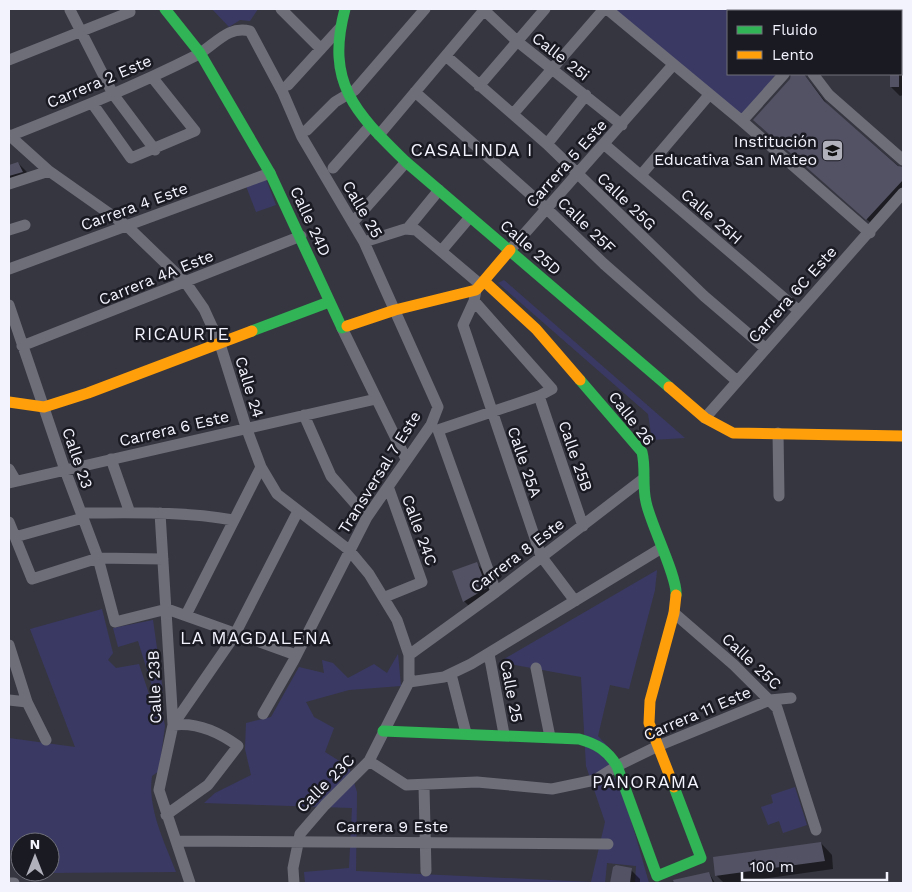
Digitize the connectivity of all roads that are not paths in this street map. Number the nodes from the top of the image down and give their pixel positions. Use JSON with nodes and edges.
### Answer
{"nodes":[{"id":1,"x":165,"y":9,"type":"edge"},
{"id":2,"x":281,"y":9,"type":"edge"},
{"id":3,"x":345,"y":9,"type":"edge"},
{"id":4,"x":425,"y":9,"type":"edge"},
{"id":5,"x":484,"y":9,"type":"edge"},
{"id":6,"x":545,"y":9,"type":"edge"},
{"id":7,"x":605,"y":9,"type":"edge"},
{"id":8,"x":70,"y":10,"type":"edge"},
{"id":9,"x":130,"y":12,"type":"dead end"},
{"id":10,"x":340,"y":27,"type":"junction"},
{"id":11,"x":82,"y":30,"type":"junction"},
{"id":12,"x":250,"y":31,"type":"joint"},
{"id":13,"x":518,"y":42,"type":"junction"},
{"id":14,"x":321,"y":49,"type":"junction"},
{"id":15,"x":200,"y":53,"type":"junction"},
{"id":16,"x":446,"y":56,"type":"junction"},
{"id":17,"x":9,"y":60,"type":"edge"},
{"id":18,"x":673,"y":65,"type":"junction"},
{"id":19,"x":553,"y":70,"type":"junction"},
{"id":20,"x":783,"y":75,"type":"edge"},
{"id":21,"x":814,"y":75,"type":"edge"},
{"id":22,"x":152,"y":77,"type":"junction"},
{"id":23,"x":288,"y":86,"type":"dead end"},
{"id":24,"x":479,"y":86,"type":"junction"},
{"id":25,"x":416,"y":92,"type":"junction"},
{"id":26,"x":113,"y":94,"type":"junction"},
{"id":27,"x":346,"y":94,"type":"junction"},
{"id":28,"x":586,"y":95,"type":"junction"},
{"id":29,"x":709,"y":95,"type":"junction"},
{"id":30,"x":92,"y":104,"type":"junction"},
{"id":31,"x":513,"y":114,"type":"junction"},
{"id":32,"x":742,"y":121,"type":"junction"},
{"id":33,"x":622,"y":125,"type":"junction"},
{"id":34,"x":370,"y":126,"type":"junction"},
{"id":35,"x":307,"y":130,"type":"dead end"},
{"id":36,"x":379,"y":135,"type":"junction"},
{"id":37,"x":9,"y":136,"type":"edge"},
{"id":38,"x":547,"y":144,"type":"junction"},
{"id":39,"x":604,"y":145,"type":"junction"},
{"id":40,"x":155,"y":150,"type":"junction"},
{"id":41,"x":903,"y":160,"type":"edge"},
{"id":42,"x":406,"y":162,"type":"junction"},
{"id":43,"x":333,"y":168,"type":"dead end"},
{"id":44,"x":49,"y":170,"type":"junction"},
{"id":45,"x":270,"y":173,"type":"junction"},
{"id":46,"x":640,"y":175,"type":"junction"},
{"id":47,"x":577,"y":176,"type":"junction"},
{"id":48,"x":9,"y":184,"type":"edge"},
{"id":49,"x":439,"y":190,"type":"junction"},
{"id":50,"x":903,"y":193,"type":"edge"},
{"id":51,"x":547,"y":210,"type":"junction"},
{"id":52,"x":470,"y":216,"type":"junction"},
{"id":53,"x":353,"y":222,"type":"junction"},
{"id":54,"x":25,"y":225,"type":"dead end"},
{"id":55,"x":127,"y":226,"type":"junction"},
{"id":56,"x":412,"y":229,"type":"junction"},
{"id":57,"x":9,"y":230,"type":"edge"},
{"id":58,"x":870,"y":233,"type":"junction"},
{"id":59,"x":301,"y":236,"type":"junction"},
{"id":60,"x":364,"y":242,"type":"junction"},
{"id":61,"x":442,"y":250,"type":"junction"},
{"id":62,"x":510,"y":250,"type":"junction"},
{"id":63,"x":9,"y":269,"type":"edge"},
{"id":64,"x":186,"y":283,"type":"junction"},
{"id":65,"x":479,"y":290,"type":"junction"},
{"id":66,"x":329,"y":302,"type":"junction"},
{"id":67,"x":9,"y":305,"type":"edge"},
{"id":68,"x":395,"y":310,"type":"junction"},
{"id":69,"x":800,"y":311,"type":"junction"},
{"id":70,"x":342,"y":328,"type":"junction"},
{"id":71,"x":220,"y":344,"type":"junction"},
{"id":72,"x":22,"y":346,"type":"junction"},
{"id":73,"x":765,"y":348,"type":"junction"},
{"id":74,"x":737,"y":380,"type":"junction"},
{"id":75,"x":539,"y":396,"type":"junction"},
{"id":76,"x":376,"y":398,"type":"junction"},
{"id":77,"x":9,"y":402,"type":"edge"},
{"id":78,"x":44,"y":407,"type":"junction"},
{"id":79,"x":438,"y":407,"type":"joint"},
{"id":80,"x":492,"y":413,"type":"junction"},
{"id":81,"x":304,"y":415,"type":"junction"},
{"id":82,"x":705,"y":418,"type":"junction"},
{"id":83,"x":246,"y":428,"type":"junction"},
{"id":84,"x":434,"y":428,"type":"junction"},
{"id":85,"x":778,"y":433,"type":"junction"},
{"id":86,"x":903,"y":436,"type":"edge"},
{"id":87,"x":111,"y":460,"type":"junction"},
{"id":88,"x":406,"y":460,"type":"junction"},
{"id":89,"x":261,"y":467,"type":"junction"},
{"id":90,"x":9,"y":469,"type":"edge"},
{"id":91,"x":65,"y":470,"type":"junction"},
{"id":92,"x":643,"y":479,"type":"junction"},
{"id":93,"x":13,"y":482,"type":"edge"},
{"id":94,"x":388,"y":489,"type":"junction"},
{"id":95,"x":779,"y":496,"type":"dead end"},
{"id":96,"x":298,"y":511,"type":"junction"},
{"id":97,"x":130,"y":512,"type":"junction"},
{"id":98,"x":160,"y":513,"type":"junction"},
{"id":99,"x":82,"y":515,"type":"junction"},
{"id":100,"x":367,"y":517,"type":"junction"},
{"id":101,"x":233,"y":520,"type":"junction"},
{"id":102,"x":9,"y":522,"type":"edge"},
{"id":103,"x":583,"y":526,"type":"junction"},
{"id":104,"x":15,"y":537,"type":"junction"},
{"id":105,"x":660,"y":548,"type":"junction"},
{"id":106,"x":349,"y":550,"type":"junction"},
{"id":107,"x":540,"y":556,"type":"junction"},
{"id":108,"x":98,"y":558,"type":"junction"},
{"id":109,"x":163,"y":560,"type":"junction"},
{"id":110,"x":496,"y":592,"type":"junction"},
{"id":111,"x":384,"y":597,"type":"junction"},
{"id":112,"x":575,"y":601,"type":"junction"},
{"id":113,"x":167,"y":609,"type":"junction"},
{"id":114,"x":674,"y":613,"type":"junction"},
{"id":115,"x":186,"y":615,"type":"junction"},
{"id":116,"x":236,"y":633,"type":"junction"},
{"id":117,"x":9,"y":645,"type":"edge"},
{"id":118,"x":489,"y":654,"type":"junction"},
{"id":119,"x":296,"y":655,"type":"junction"},
{"id":120,"x":409,"y":655,"type":"junction"},
{"id":121,"x":536,"y":668,"type":"dead end"},
{"id":122,"x":451,"y":674,"type":"junction"},
{"id":123,"x":408,"y":682,"type":"junction"},
{"id":124,"x":791,"y":698,"type":"dead end"},
{"id":125,"x":9,"y":700,"type":"edge"},
{"id":126,"x":770,"y":700,"type":"junction"},
{"id":127,"x":28,"y":702,"type":"junction"},
{"id":128,"x":262,"y":714,"type":"dead end"},
{"id":129,"x":173,"y":725,"type":"junction"},
{"id":130,"x":383,"y":731,"type":"junction"},
{"id":131,"x":466,"y":733,"type":"junction"},
{"id":132,"x":504,"y":734,"type":"junction"},
{"id":133,"x":550,"y":737,"type":"junction"},
{"id":134,"x":46,"y":740,"type":"dead end"},
{"id":135,"x":658,"y":746,"type":"junction"},
{"id":136,"x":369,"y":761,"type":"junction"},
{"id":137,"x":617,"y":766,"type":"junction"},
{"id":138,"x":424,"y":786,"type":"junction"},
{"id":139,"x":166,"y":815,"type":"junction"},
{"id":140,"x":816,"y":830,"type":"dead end"},
{"id":141,"x":176,"y":841,"type":"junction"},
{"id":142,"x":297,"y":842,"type":"junction"},
{"id":143,"x":425,"y":842,"type":"junction"},
{"id":144,"x":608,"y":844,"type":"dead end"},
{"id":145,"x":426,"y":871,"type":"dead end"},
{"id":146,"x":9,"y":883,"type":"edge"},
{"id":147,"x":14,"y":883,"type":"edge"},
{"id":148,"x":190,"y":883,"type":"edge"},
{"id":149,"x":294,"y":883,"type":"edge"}],
"edges":[{"from":1,"to":15,"type":"street","name":"Calle 24D"},
{"from":2,"to":14,"type":"street"},
{"from":3,"to":10,"type":"street","name":"Calle 25D"},
{"from":4,"to":27,"type":"street"},
{"from":5,"to":13,"type":"street","name":"Calle 25i"},
{"from":5,"to":16,"type":"street"},
{"from":6,"to":13,"type":"street"},
{"from":7,"to":18,"type":"street"},
{"from":7,"to":19,"type":"street"},
{"from":8,"to":11,"type":"street"},
{"from":9,"to":11,"type":"street"},
{"from":10,"to":14,"type":"street"},
{"from":10,"to":27,"type":"street","name":"Calle 25D"},
{"from":11,"to":17,"type":"street"},
{"from":11,"to":26,"type":"street"},
{"from":12,"to":15,"type":"street","name":"Carrera 2 Este"},
{"from":12,"to":53,"type":"street","name":"Calle 25"},
{"from":13,"to":19,"type":"street","name":"Calle 25i"},
{"from":13,"to":24,"type":"street"},
{"from":14,"to":23,"type":"street"},
{"from":15,"to":22,"type":"street","name":"Carrera 2 Este"},
{"from":15,"to":45,"type":"street","name":"Calle 24D"},
{"from":16,"to":24,"type":"street","name":"Calle 25G"},
{"from":16,"to":25,"type":"street"},
{"from":18,"to":29,"type":"street"},
{"from":18,"to":33,"type":"street","name":"Carrera 5 Este"},
{"from":19,"to":28,"type":"street","name":"Calle 25i"},
{"from":19,"to":31,"type":"street"},
{"from":20,"to":32,"type":"street"},
{"from":21,"to":41,"type":"street"},
{"from":22,"to":26,"type":"street","name":"Carrera 2 Este"},
{"from":22,"to":40,"type":"street"},
{"from":24,"to":31,"type":"street","name":"Calle 25G"},
{"from":25,"to":36,"type":"street"},
{"from":25,"to":51,"type":"street","name":"Calle 25F"},
{"from":26,"to":30,"type":"street","name":"Carrera 2 Este"},
{"from":26,"to":40,"type":"street"},
{"from":27,"to":34,"type":"street","name":"Calle 25D"},
{"from":27,"to":35,"type":"street"},
{"from":28,"to":33,"type":"street","name":"Calle 25i"},
{"from":28,"to":38,"type":"street"},
{"from":29,"to":32,"type":"street"},
{"from":29,"to":46,"type":"street"},
{"from":30,"to":37,"type":"street","name":"Carrera 2 Este"},
{"from":30,"to":40,"type":"street"},
{"from":31,"to":38,"type":"street","name":"Calle 25G"},
{"from":32,"to":58,"type":"street"},
{"from":33,"to":39,"type":"street","name":"Carrera 5 Este"},
{"from":34,"to":36,"type":"street","name":"Calle 25D"},
{"from":34,"to":43,"type":"street"},
{"from":36,"to":42,"type":"street","name":"Calle 25D"},
{"from":37,"to":44,"type":"street","name":"Calle 24"},
{"from":38,"to":47,"type":"street","name":"Calle 25G"},
{"from":39,"to":46,"type":"street","name":"Calle 25H"},
{"from":39,"to":47,"type":"street","name":"Carrera 5 Este"},
{"from":42,"to":49,"type":"street","name":"Calle 25D"},
{"from":42,"to":53,"type":"street"},
{"from":44,"to":48,"type":"street"},
{"from":44,"to":55,"type":"street","name":"Calle 24"},
{"from":45,"to":55,"type":"street","name":"Carrera 4 Este"},
{"from":45,"to":59,"type":"street","name":"Calle 24D"},
{"from":46,"to":69,"type":"street","name":"Calle 25H"},
{"from":47,"to":51,"type":"street","name":"Carrera 5 Este"},
{"from":47,"to":73,"type":"street","name":"Calle 25G"},
{"from":49,"to":52,"type":"street","name":"Calle 25D"},
{"from":49,"to":56,"type":"street"},
{"from":50,"to":58,"type":"street","name":"Carrera 6C Este"},
{"from":51,"to":62,"type":"street","name":"Carrera 5 Este"},
{"from":51,"to":74,"type":"street","name":"Calle 25F"},
{"from":52,"to":61,"type":"street"},
{"from":52,"to":62,"type":"street","name":"Calle 25D"},
{"from":53,"to":60,"type":"street","name":"Calle 25"},
{"from":54,"to":57,"type":"street"},
{"from":55,"to":63,"type":"street","name":"Carrera 4 Este"},
{"from":55,"to":64,"type":"street","name":"Calle 24"},
{"from":56,"to":60,"type":"street"},
{"from":56,"to":61,"type":"street"},
{"from":58,"to":69,"type":"street","name":"Carrera 6C Este"},
{"from":59,"to":64,"type":"street","name":"Carrera 4A Este"},
{"from":59,"to":66,"type":"street","name":"Calle 24D"},
{"from":60,"to":68,"type":"street","name":"Calle 25"},
{"from":61,"to":65,"type":"street"},
{"from":62,"to":65,"type":"street","name":"Carrera 5 Este"},
{"from":62,"to":82,"type":"street","name":"Calle 25D"},
{"from":64,"to":71,"type":"street","name":"Calle 24"},
{"from":64,"to":72,"type":"street","name":"Carrera 4A Este"},
{"from":65,"to":68,"type":"street"},
{"from":65,"to":75,"type":"street"},
{"from":65,"to":80,"type":"street","name":"Calle 25A"},
{"from":65,"to":92,"type":"street","name":"Calle 26"},
{"from":66,"to":70,"type":"street","name":"Calle 24D"},
{"from":66,"to":71,"type":"street"},
{"from":67,"to":72,"type":"street","name":"Calle 23"},
{"from":68,"to":70,"type":"street"},
{"from":68,"to":79,"type":"street","name":"Calle 25"},
{"from":69,"to":73,"type":"street","name":"Carrera 6C Este"},
{"from":70,"to":76,"type":"street","name":"Calle 24D"},
{"from":71,"to":78,"type":"street"},
{"from":71,"to":83,"type":"street","name":"Calle 24"},
{"from":72,"to":78,"type":"street","name":"Calle 23"},
{"from":73,"to":74,"type":"street","name":"Carrera 6C Este"},
{"from":74,"to":82,"type":"street","name":"Carrera 6C Este"},
{"from":75,"to":80,"type":"street"},
{"from":75,"to":103,"type":"street","name":"Calle 25B"},
{"from":76,"to":81,"type":"street","name":"Carrera 6 Este"},
{"from":76,"to":88,"type":"street","name":"Calle 24D"},
{"from":77,"to":78,"type":"street"},
{"from":78,"to":91,"type":"street","name":"Calle 23"},
{"from":79,"to":84,"type":"street","name":"Transversal 7 Este"},
{"from":80,"to":84,"type":"street"},
{"from":80,"to":107,"type":"street","name":"Calle 25A"},
{"from":81,"to":83,"type":"street","name":"Carrera 6 Este"},
{"from":81,"to":100,"type":"street"},
{"from":82,"to":85,"type":"street","name":"Calle 25D"},
{"from":83,"to":87,"type":"street","name":"Carrera 6 Este"},
{"from":83,"to":89,"type":"street","name":"Calle 24"},
{"from":84,"to":88,"type":"street","name":"Transversal 7 Este"},
{"from":84,"to":110,"type":"street"},
{"from":85,"to":86,"type":"street"},
{"from":85,"to":95,"type":"street"},
{"from":87,"to":91,"type":"street","name":"Carrera 6 Este"},
{"from":87,"to":97,"type":"street"},
{"from":88,"to":94,"type":"street","name":"Transversal 7 Este"},
{"from":89,"to":96,"type":"street","name":"Calle 24"},
{"from":89,"to":101,"type":"street"},
{"from":90,"to":93,"type":"street"},
{"from":91,"to":93,"type":"street","name":"Carrera 6 Este"},
{"from":91,"to":99,"type":"street","name":"Calle 23"},
{"from":92,"to":103,"type":"street","name":"Carrera 8 Este"},
{"from":92,"to":105,"type":"street","name":"Calle 26"},
{"from":94,"to":100,"type":"street","name":"Transversal 7 Este"},
{"from":94,"to":111,"type":"street","name":"Calle 24C"},
{"from":96,"to":106,"type":"street","name":"Calle 24"},
{"from":96,"to":116,"type":"street"},
{"from":97,"to":98,"type":"street"},
{"from":97,"to":99,"type":"street"},
{"from":98,"to":101,"type":"street"},
{"from":98,"to":109,"type":"street","name":"Calle 23B"},
{"from":99,"to":104,"type":"street"},
{"from":99,"to":108,"type":"street","name":"Calle 23"},
{"from":100,"to":106,"type":"street","name":"Transversal 7 Este"},
{"from":101,"to":115,"type":"street"},
{"from":102,"to":104,"type":"street"},
{"from":103,"to":107,"type":"street","name":"Carrera 8 Este"},
{"from":104,"to":108,"type":"street"},
{"from":105,"to":112,"type":"street"},
{"from":105,"to":114,"type":"street","name":"Calle 26"},
{"from":106,"to":111,"type":"street","name":"Calle 24"},
{"from":106,"to":119,"type":"street","name":"Transversal 7 Este"},
{"from":107,"to":110,"type":"street","name":"Carrera 8 Este"},
{"from":107,"to":112,"type":"street","name":"Calle 25A"},
{"from":108,"to":109,"type":"street"},
{"from":108,"to":113,"type":"street","name":"Calle 23"},
{"from":109,"to":113,"type":"street","name":"Calle 23B"},
{"from":110,"to":120,"type":"street","name":"Carrera 8 Este"},
{"from":111,"to":120,"type":"street","name":"Calle 24"},
{"from":112,"to":118,"type":"street"},
{"from":113,"to":115,"type":"street"},
{"from":113,"to":129,"type":"street","name":"Calle 23B"},
{"from":114,"to":126,"type":"street","name":"Calle 25C"},
{"from":114,"to":135,"type":"street","name":"Calle 26"},
{"from":115,"to":116,"type":"street"},
{"from":116,"to":119,"type":"street"},
{"from":116,"to":129,"type":"street"},
{"from":117,"to":127,"type":"street"},
{"from":118,"to":122,"type":"street"},
{"from":118,"to":132,"type":"street","name":"Calle 25"},
{"from":119,"to":128,"type":"street","name":"Transversal 7 Este"},
{"from":120,"to":123,"type":"street","name":"Calle 24"},
{"from":121,"to":133,"type":"street"},
{"from":122,"to":123,"type":"street"},
{"from":122,"to":131,"type":"street"},
{"from":123,"to":130,"type":"street","name":"Calle 23C"},
{"from":124,"to":126,"type":"street","name":"Carrera 11 Este"},
{"from":125,"to":127,"type":"street"},
{"from":126,"to":135,"type":"street","name":"Carrera 11 Este"},
{"from":126,"to":140,"type":"street","name":"Calle 25C"},
{"from":127,"to":134,"type":"street"},
{"from":129,"to":139,"type":"street","name":"Calle 23B"},
{"from":129,"to":139,"type":"street"},
{"from":130,"to":131,"type":"street"},
{"from":130,"to":136,"type":"street","name":"Calle 23C"},
{"from":131,"to":132,"type":"street"},
{"from":132,"to":133,"type":"street"},
{"from":133,"to":137,"type":"street"},
{"from":135,"to":137,"type":"street","name":"Carrera 11 Este"},
{"from":135,"to":137,"type":"street"},
{"from":136,"to":138,"type":"street","name":"Carrera 11 Este"},
{"from":136,"to":142,"type":"street","name":"Calle 23C"},
{"from":137,"to":138,"type":"street","name":"Carrera 11 Este"},
{"from":138,"to":143,"type":"street"},
{"from":139,"to":141,"type":"street","name":"Calle 23B"},
{"from":141,"to":142,"type":"street","name":"Carrera 9 Este"},
{"from":141,"to":148,"type":"street","name":"Calle 23B"},
{"from":142,"to":143,"type":"street","name":"Carrera 9 Este"},
{"from":142,"to":149,"type":"street","name":"Calle 23C"},
{"from":143,"to":144,"type":"street","name":"Carrera 9 Este"},
{"from":143,"to":145,"type":"street"},
{"from":146,"to":147,"type":"street"}]}
